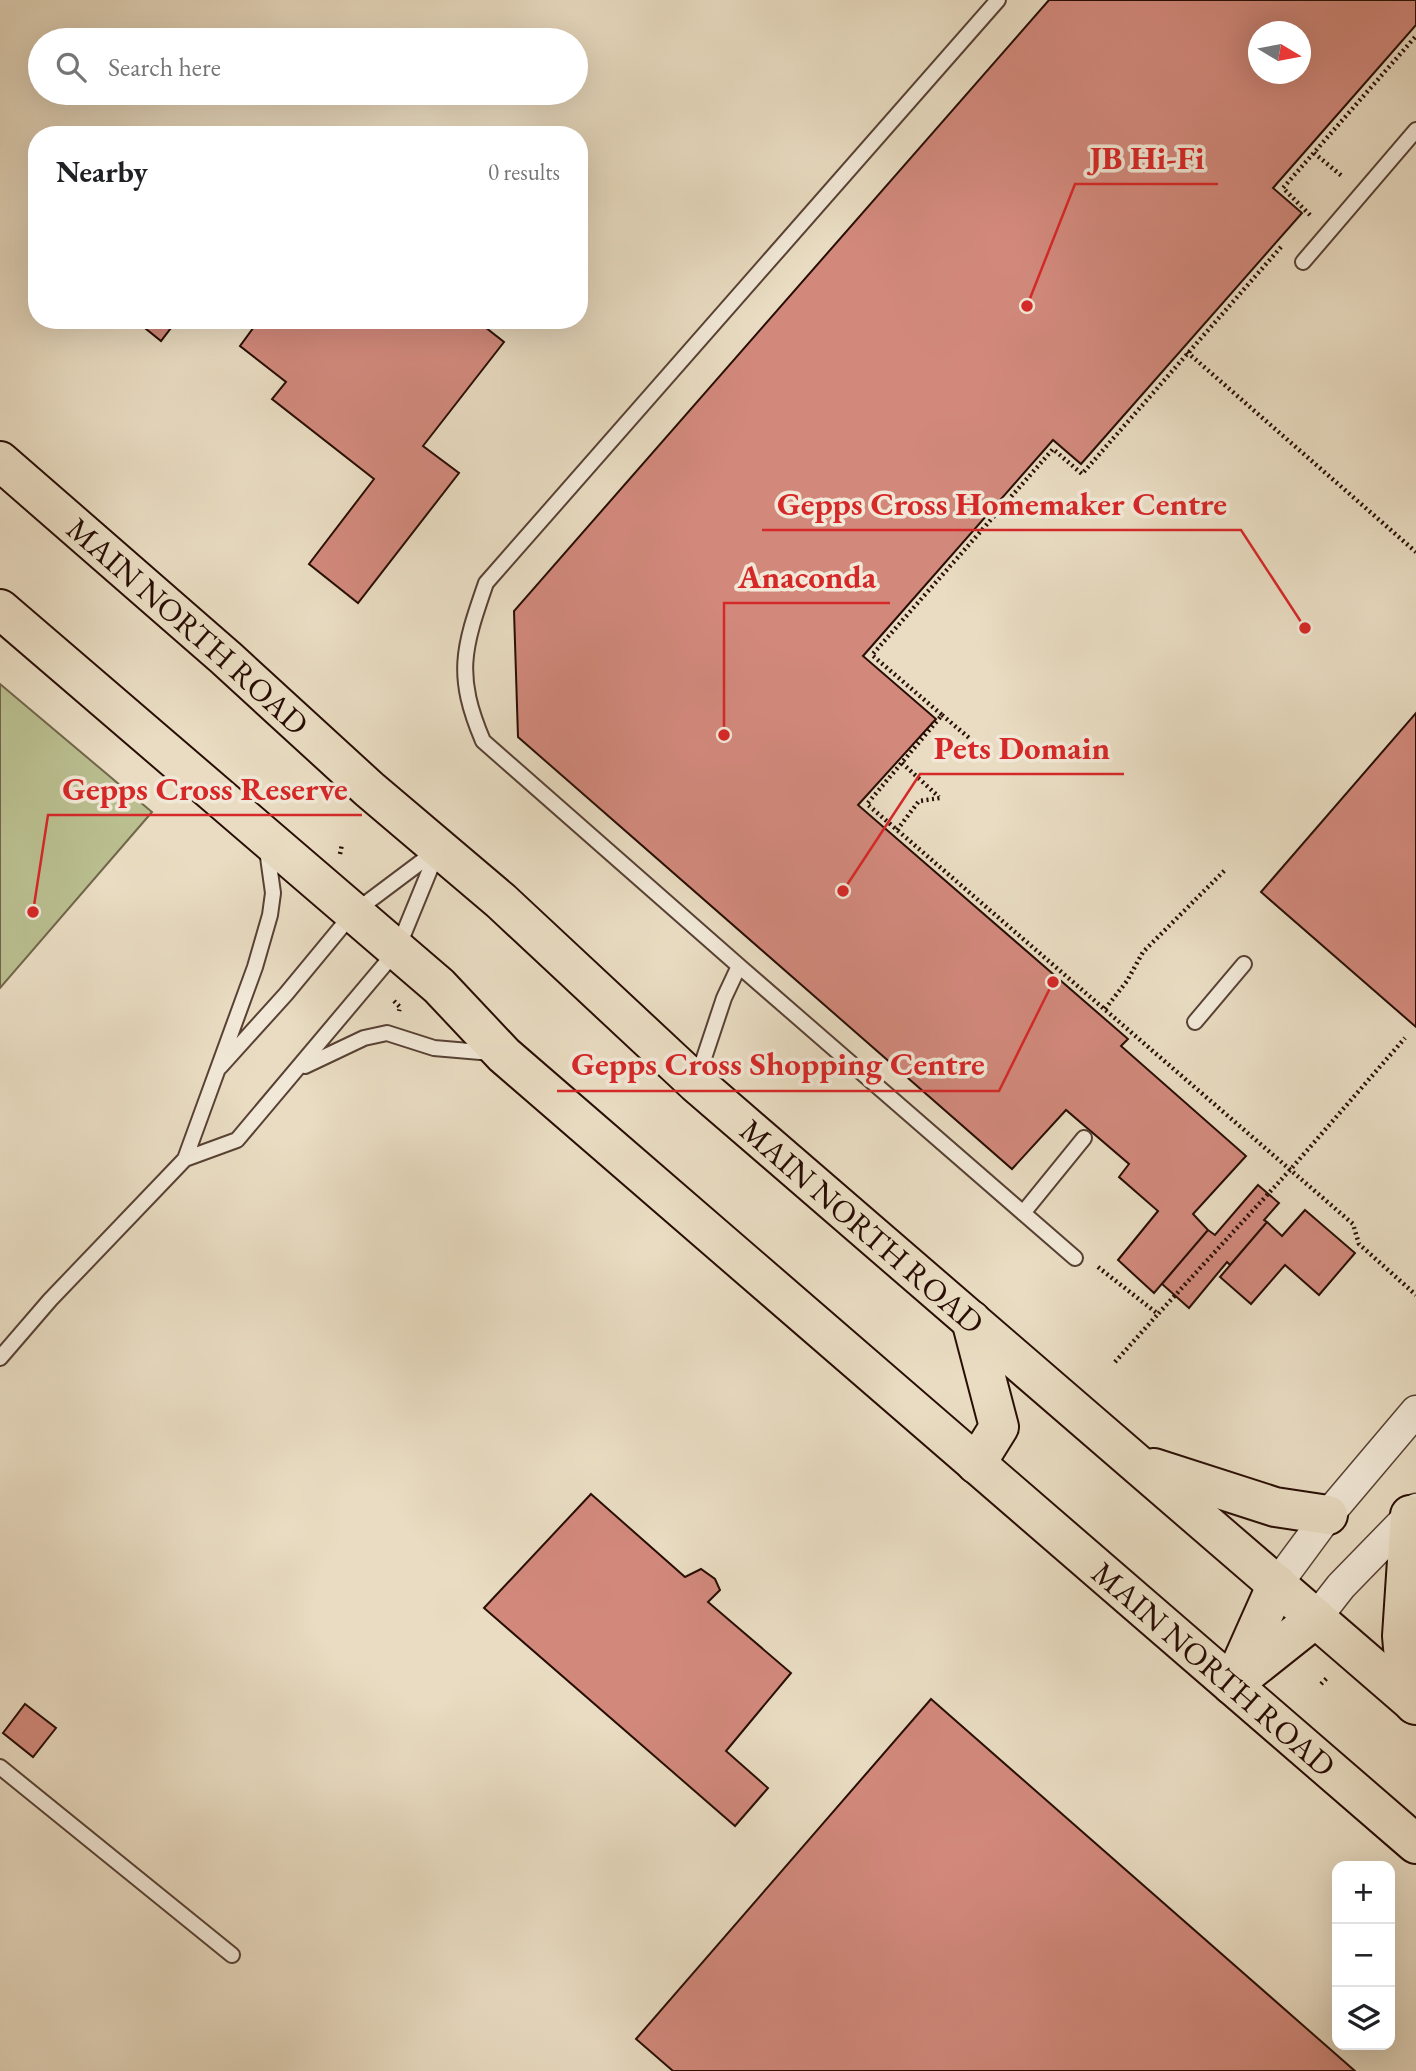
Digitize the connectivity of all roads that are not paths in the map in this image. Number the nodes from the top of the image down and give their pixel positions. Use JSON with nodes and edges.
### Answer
{"nodes":[{"id":1,"x":998,"y":0,"type":"edge"},
{"id":2,"x":1416,"y":130,"type":"edge"},
{"id":3,"x":1303,"y":262,"type":"dead end"},
{"id":4,"x":0,"y":461,"type":"edge"},
{"id":5,"x":0,"y":609,"type":"edge"},
{"id":6,"x":263,"y":835,"type":"junction"},
{"id":7,"x":439,"y":848,"type":"junction"},
{"id":8,"x":353,"y":913,"type":"junction"},
{"id":9,"x":397,"y":950,"type":"junction"},
{"id":10,"x":1244,"y":964,"type":"dead end"},
{"id":11,"x":739,"y":966,"type":"junction"},
{"id":12,"x":1195,"y":1022,"type":"dead end"},
{"id":13,"x":504,"y":1055,"type":"junction"},
{"id":14,"x":298,"y":1070,"type":"junction"},
{"id":15,"x":215,"y":1074,"type":"junction"},
{"id":16,"x":696,"y":1083,"type":"junction"},
{"id":17,"x":1084,"y":1138,"type":"dead end"},
{"id":18,"x":185,"y":1159,"type":"junction"},
{"id":19,"x":1023,"y":1213,"type":"junction"},
{"id":20,"x":1075,"y":1258,"type":"road end"},
{"id":21,"x":971,"y":1320,"type":"junction"},
{"id":22,"x":0,"y":1358,"type":"edge"},
{"id":23,"x":1416,"y":1411,"type":"edge"},
{"id":24,"x":1138,"y":1463,"type":"junction"},
{"id":25,"x":976,"y":1464,"type":"junction"},
{"id":26,"x":1413,"y":1512,"type":"edge"},
{"id":27,"x":1328,"y":1515,"type":"junction"},
{"id":28,"x":1277,"y":1584,"type":"junction"},
{"id":29,"x":1316,"y":1618,"type":"junction"},
{"id":30,"x":1232,"y":1685,"type":"junction"},
{"id":31,"x":1415,"y":1704,"type":"edge"},
{"id":32,"x":0,"y":1767,"type":"edge"},
{"id":33,"x":1416,"y":1844,"type":"edge"},
{"id":34,"x":233,"y":1955,"type":"dead end"}],
"edges":[{"from":1,"to":11,"type":"lane"},
{"from":2,"to":3,"type":"lane"},
{"from":4,"to":7,"type":"highway","name":"MAIN NORTH ROAD"},
{"from":5,"to":6,"type":"highway","name":"MAIN NORTH ROAD"},
{"from":6,"to":8,"type":"highway","name":"MAIN NORTH ROAD"},
{"from":6,"to":15,"type":"lane"},
{"from":7,"to":8,"type":"lane"},
{"from":7,"to":9,"type":"lane"},
{"from":7,"to":16,"type":"highway","name":"MAIN NORTH ROAD"},
{"from":8,"to":9,"type":"highway","name":"MAIN NORTH ROAD"},
{"from":8,"to":15,"type":"lane"},
{"from":9,"to":13,"type":"highway","name":"MAIN NORTH ROAD"},
{"from":9,"to":14,"type":"lane"},
{"from":10,"to":12,"type":"lane"},
{"from":11,"to":16,"type":"lane"},
{"from":11,"to":19,"type":"lane"},
{"from":13,"to":14,"type":"lane"},
{"from":13,"to":25,"type":"highway","name":"MAIN NORTH ROAD"},
{"from":14,"to":18,"type":"lane"},
{"from":15,"to":18,"type":"lane"},
{"from":16,"to":21,"type":"highway","name":"MAIN NORTH ROAD"},
{"from":17,"to":19,"type":"lane"},
{"from":18,"to":22,"type":"lane"},
{"from":19,"to":20,"type":"lane"},
{"from":21,"to":24,"type":"highway","name":"MAIN NORTH ROAD"},
{"from":21,"to":25,"type":"highway"},
{"from":23,"to":27,"type":"street"},
{"from":24,"to":27,"type":"highway"},
{"from":24,"to":28,"type":"highway","name":"MAIN NORTH ROAD"},
{"from":25,"to":30,"type":"highway","name":"MAIN NORTH ROAD"},
{"from":26,"to":29,"type":"street"},
{"from":26,"to":31,"type":"highway"},
{"from":27,"to":28,"type":"street"},
{"from":28,"to":29,"type":"highway","name":"MAIN NORTH ROAD"},
{"from":28,"to":30,"type":"highway"},
{"from":29,"to":30,"type":"highway"},
{"from":29,"to":31,"type":"highway","name":"MAIN NORTH ROAD"},
{"from":30,"to":33,"type":"highway","name":"MAIN NORTH ROAD"},
{"from":32,"to":34,"type":"lane"}]}
